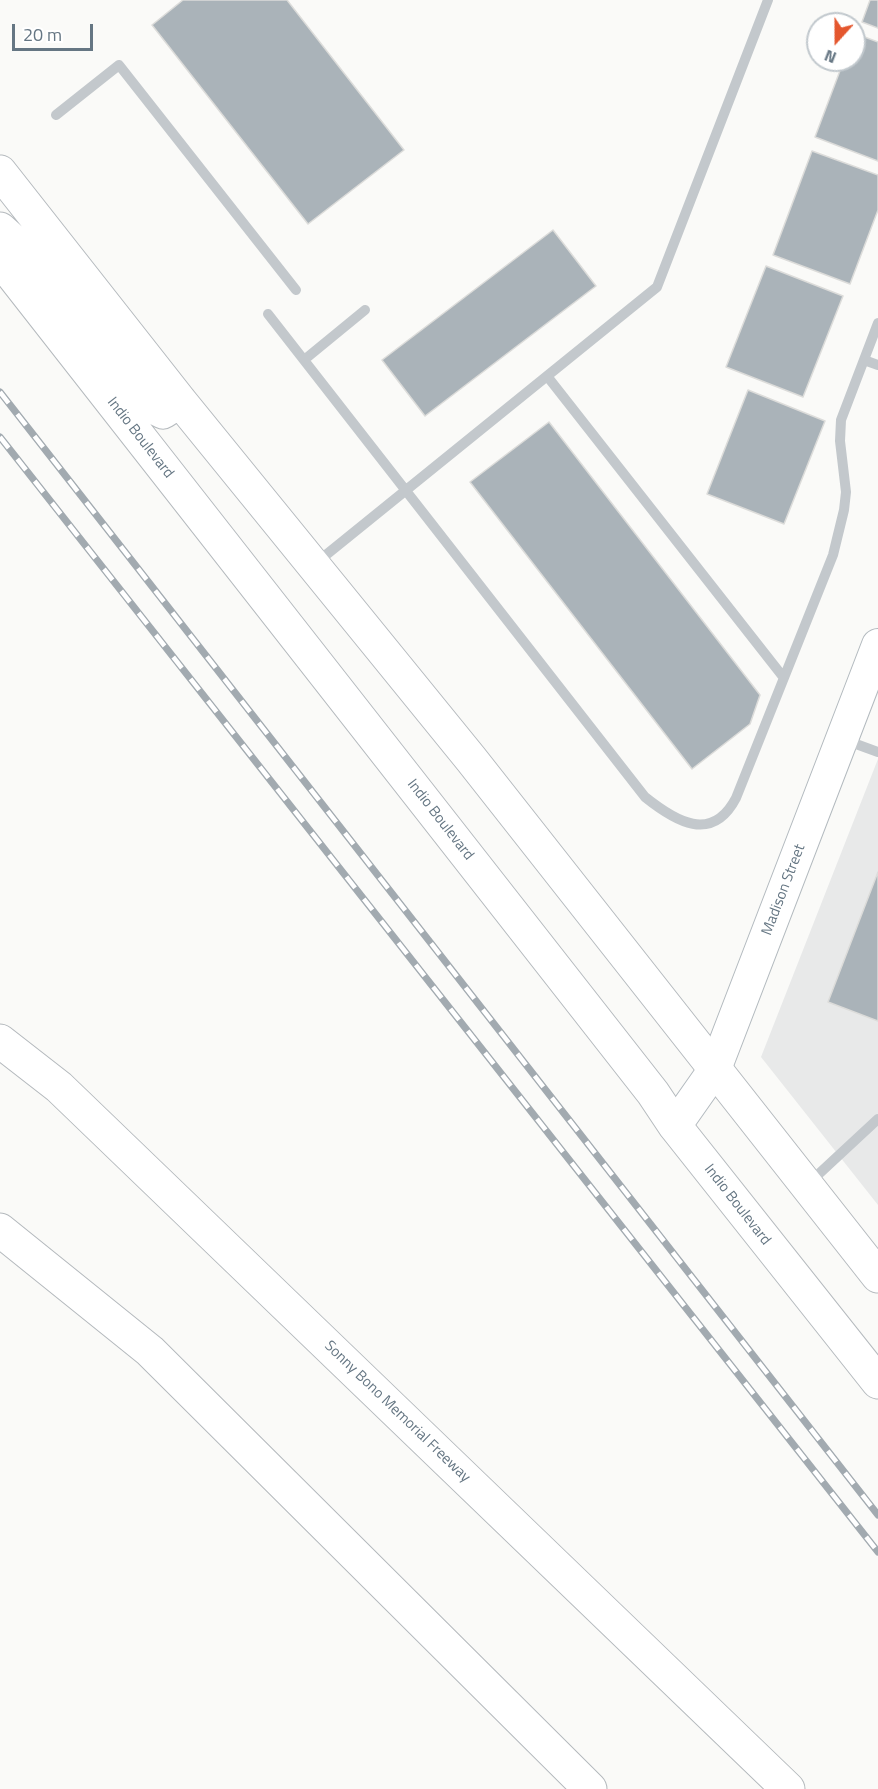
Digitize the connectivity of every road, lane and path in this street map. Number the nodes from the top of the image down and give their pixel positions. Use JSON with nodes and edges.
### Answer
{"nodes":[{"id":1,"x":768,"y":0,"type":"edge"},
{"id":2,"x":56,"y":115,"type":"dead end"},
{"id":3,"x":0,"y":172,"type":"edge"},
{"id":4,"x":0,"y":229,"type":"edge"},
{"id":5,"x":0,"y":259,"type":"edge"},
{"id":6,"x":296,"y":290,"type":"dead end"},
{"id":7,"x":365,"y":310,"type":"dead end"},
{"id":8,"x":268,"y":314,"type":"dead end"},
{"id":9,"x":878,"y":323,"type":"edge"},
{"id":10,"x":304,"y":360,"type":"junction"},
{"id":11,"x":864,"y":360,"type":"junction"},
{"id":12,"x":878,"y":365,"type":"edge"},
{"id":13,"x":547,"y":376,"type":"junction"},
{"id":14,"x":180,"y":401,"type":"junction"},
{"id":15,"x":407,"y":489,"type":"junction"},
{"id":16,"x":313,"y":565,"type":"junction"},
{"id":17,"x":878,"y":645,"type":"edge"},
{"id":18,"x":784,"y":678,"type":"junction"},
{"id":19,"x":842,"y":739,"type":"junction"},
{"id":20,"x":878,"y":752,"type":"edge"},
{"id":21,"x":0,"y":1041,"type":"edge"},
{"id":22,"x":715,"y":1069,"type":"junction"},
{"id":23,"x":877,"y":1122,"type":"edge"},
{"id":24,"x":675,"y":1126,"type":"junction"},
{"id":25,"x":806,"y":1185,"type":"junction"},
{"id":26,"x":0,"y":1230,"type":"edge"},
{"id":27,"x":878,"y":1276,"type":"edge"},
{"id":28,"x":878,"y":1382,"type":"edge"},
{"id":29,"x":590,"y":1789,"type":"edge"},
{"id":30,"x":788,"y":1789,"type":"edge"}],
"edges":[{"from":1,"to":13,"type":"lane"},
{"from":2,"to":6,"type":"lane"},
{"from":3,"to":14,"type":"main road"},
{"from":4,"to":14,"type":"main road"},
{"from":5,"to":24,"type":"main road","name":"Indio Boulevard"},
{"from":7,"to":10,"type":"lane"},
{"from":8,"to":10,"type":"lane"},
{"from":9,"to":11,"type":"lane"},
{"from":10,"to":15,"type":"lane"},
{"from":11,"to":12,"type":"lane"},
{"from":11,"to":18,"type":"lane"},
{"from":13,"to":15,"type":"lane"},
{"from":13,"to":18,"type":"lane"},
{"from":14,"to":16,"type":"main road"},
{"from":15,"to":16,"type":"lane"},
{"from":15,"to":18,"type":"lane"},
{"from":16,"to":22,"type":"main road"},
{"from":17,"to":19,"type":"main road","name":"Madison Street"},
{"from":19,"to":20,"type":"lane"},
{"from":19,"to":22,"type":"main road","name":"Madison Street"},
{"from":21,"to":30,"type":"main road","name":"Sonny Bono Memorial Freeway"},
{"from":22,"to":24,"type":"main road","name":"Madison Street"},
{"from":22,"to":25,"type":"main road"},
{"from":23,"to":25,"type":"lane"},
{"from":24,"to":28,"type":"main road","name":"Indio Boulevard"},
{"from":25,"to":27,"type":"main road"},
{"from":26,"to":29,"type":"main road"}]}
